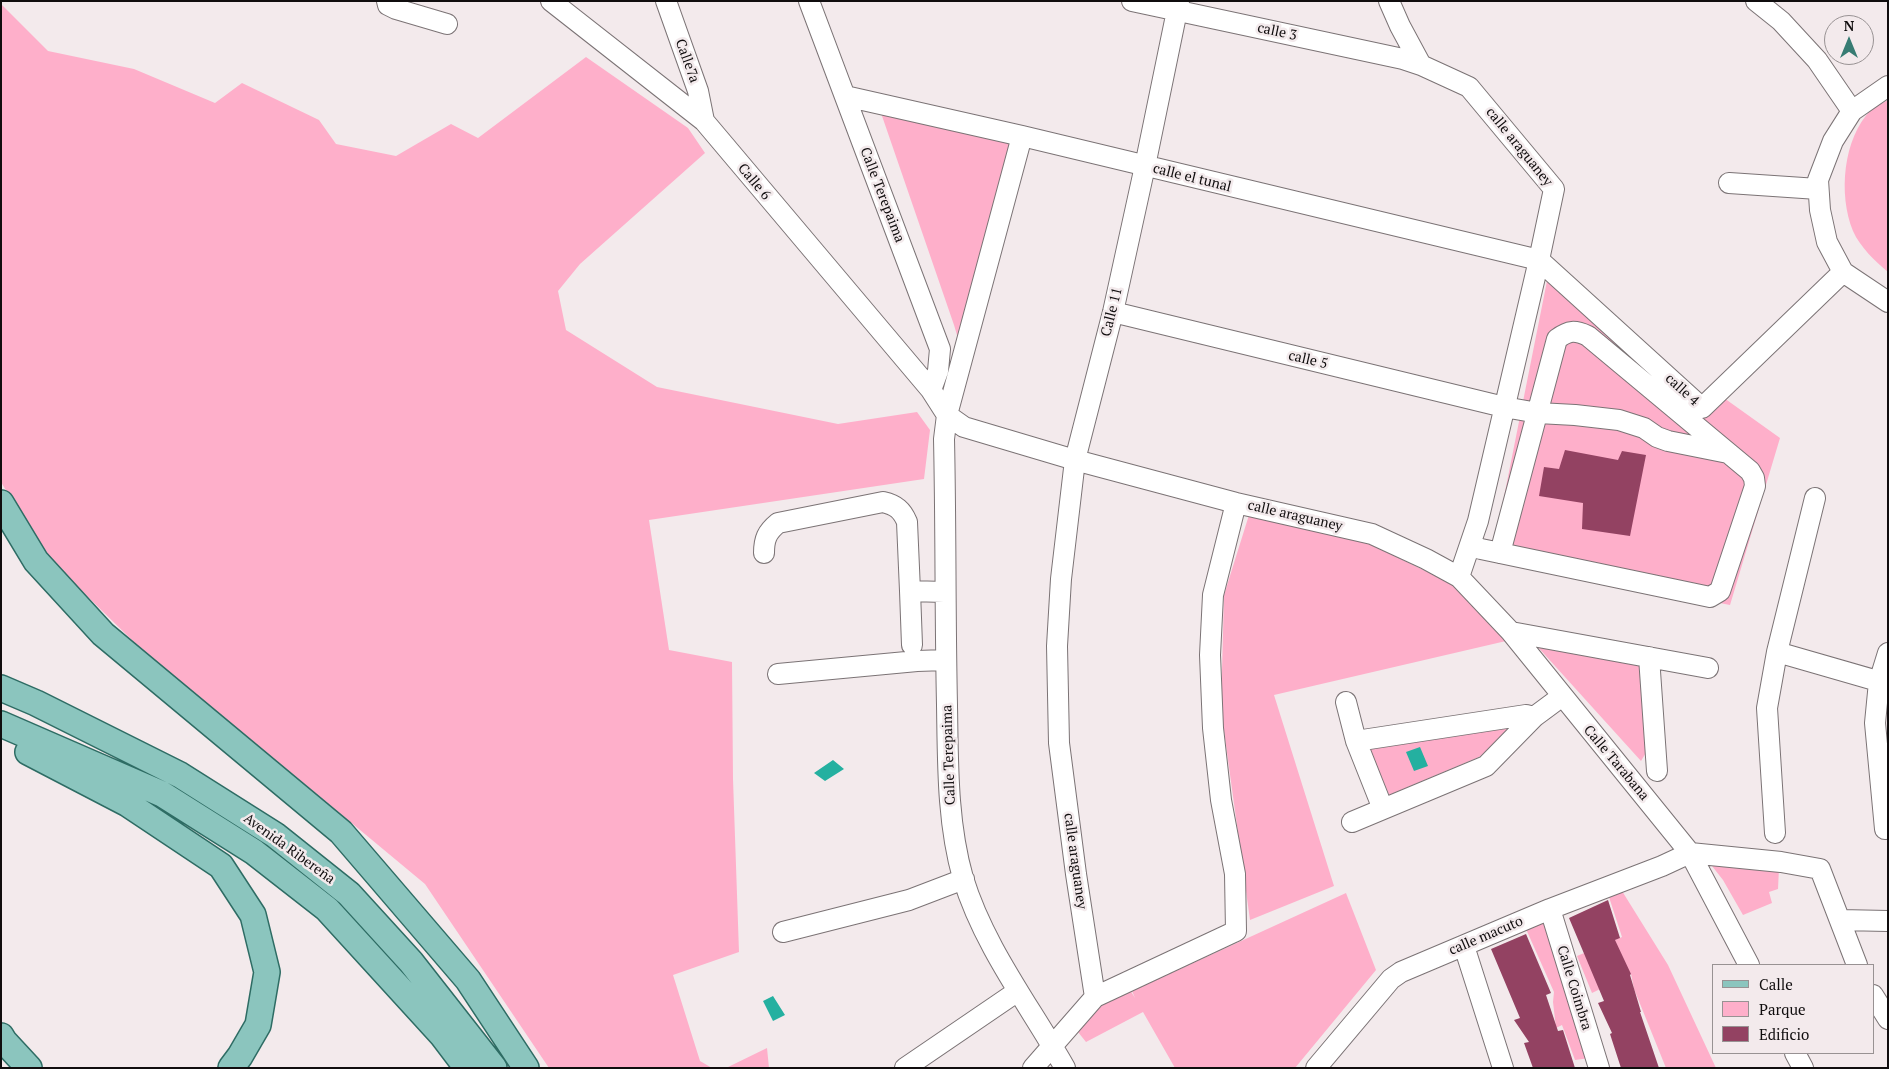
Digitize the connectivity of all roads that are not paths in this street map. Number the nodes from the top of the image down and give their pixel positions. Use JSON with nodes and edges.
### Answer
{"nodes":[{"id":1,"x":387,"y":1,"type":"edge"},
{"id":2,"x":551,"y":1,"type":"edge"},
{"id":3,"x":666,"y":1,"type":"edge"},
{"id":4,"x":809,"y":1,"type":"edge"},
{"id":5,"x":1132,"y":1,"type":"edge"},
{"id":6,"x":1389,"y":1,"type":"edge"},
{"id":7,"x":1756,"y":1,"type":"edge"},
{"id":8,"x":1178,"y":6,"type":"edge"},
{"id":9,"x":447,"y":24,"type":"dead end"},
{"id":10,"x":1421,"y":65,"type":"junction"},
{"id":11,"x":1888,"y":86,"type":"edge"},
{"id":12,"x":845,"y":96,"type":"junction"},
{"id":13,"x":1852,"y":111,"type":"junction"},
{"id":14,"x":704,"y":121,"type":"junction"},
{"id":15,"x":1022,"y":136,"type":"junction"},
{"id":16,"x":1145,"y":166,"type":"junction"},
{"id":17,"x":1729,"y":183,"type":"dead end"},
{"id":18,"x":1818,"y":189,"type":"junction"},
{"id":19,"x":1539,"y":260,"type":"junction"},
{"id":20,"x":1843,"y":272,"type":"junction"},
{"id":21,"x":1888,"y":302,"type":"edge"},
{"id":22,"x":1113,"y":312,"type":"junction"},
{"id":23,"x":931,"y":390,"type":"junction"},
{"id":24,"x":1504,"y":407,"type":"junction"},
{"id":25,"x":1538,"y":413,"type":"junction"},
{"id":26,"x":947,"y":416,"type":"junction"},
{"id":27,"x":1729,"y":453,"type":"junction"},
{"id":28,"x":1075,"y":460,"type":"junction"},
{"id":29,"x":1815,"y":498,"type":"dead end"},
{"id":30,"x":1236,"y":502,"type":"junction"},
{"id":31,"x":1,"y":503,"type":"edge"},
{"id":32,"x":1470,"y":546,"type":"junction"},
{"id":33,"x":764,"y":553,"type":"dead end"},
{"id":34,"x":1500,"y":553,"type":"junction"},
{"id":35,"x":1459,"y":577,"type":"junction"},
{"id":36,"x":910,"y":591,"type":"junction"},
{"id":37,"x":944,"y":592,"type":"junction"},
{"id":38,"x":1510,"y":632,"type":"junction"},
{"id":39,"x":912,"y":646,"type":"dead end"},
{"id":40,"x":1777,"y":652,"type":"junction"},
{"id":41,"x":1888,"y":653,"type":"edge"},
{"id":42,"x":1649,"y":657,"type":"junction"},
{"id":43,"x":946,"y":660,"type":"junction"},
{"id":44,"x":1708,"y":668,"type":"dead end"},
{"id":45,"x":778,"y":674,"type":"dead end"},
{"id":46,"x":1883,"y":683,"type":"edge"},
{"id":47,"x":1,"y":688,"type":"edge"},
{"id":48,"x":1561,"y":697,"type":"junction"},
{"id":49,"x":1346,"y":702,"type":"dead end"},
{"id":50,"x":1534,"y":718,"type":"junction"},
{"id":51,"x":1,"y":724,"type":"edge"},
{"id":52,"x":1,"y":739,"type":"edge"},
{"id":53,"x":1356,"y":741,"type":"junction"},
{"id":54,"x":1657,"y":771,"type":"dead end"},
{"id":55,"x":1383,"y":809,"type":"junction"},
{"id":56,"x":1352,"y":822,"type":"dead end"},
{"id":57,"x":1885,"y":829,"type":"dead end"},
{"id":58,"x":1775,"y":833,"type":"dead end"},
{"id":59,"x":1690,"y":853,"type":"junction"},
{"id":60,"x":964,"y":879,"type":"junction"},
{"id":61,"x":1550,"y":909,"type":"junction"},
{"id":62,"x":1840,"y":920,"type":"junction"},
{"id":63,"x":1888,"y":921,"type":"edge"},
{"id":64,"x":783,"y":932,"type":"dead end"},
{"id":65,"x":1464,"y":946,"type":"junction"},
{"id":66,"x":1748,"y":964,"type":"edge"},
{"id":67,"x":1856,"y":964,"type":"edge"},
{"id":68,"x":1018,"y":992,"type":"junction"},
{"id":69,"x":1095,"y":997,"type":"junction"},
{"id":70,"x":1874,"y":997,"type":"edge"},
{"id":71,"x":1888,"y":1019,"type":"edge"},
{"id":72,"x":1,"y":1036,"type":"edge"},
{"id":73,"x":1053,"y":1046,"type":"junction"},
{"id":74,"x":29,"y":1068,"type":"edge"},
{"id":75,"x":230,"y":1068,"type":"edge"},
{"id":76,"x":467,"y":1068,"type":"edge"},
{"id":77,"x":494,"y":1068,"type":"edge"},
{"id":78,"x":526,"y":1068,"type":"edge"},
{"id":79,"x":905,"y":1068,"type":"edge"},
{"id":80,"x":1033,"y":1068,"type":"edge"},
{"id":81,"x":1065,"y":1068,"type":"edge"},
{"id":82,"x":1316,"y":1068,"type":"edge"},
{"id":83,"x":1502,"y":1068,"type":"edge"},
{"id":84,"x":1599,"y":1068,"type":"edge"}],
"edges":[{"from":1,"to":9,"type":"street"},
{"from":2,"to":14,"type":"street","name":"Calle 6"},
{"from":3,"to":14,"type":"street","name":"Calle7a"},
{"from":4,"to":12,"type":"street","name":"Calle Terepaima"},
{"from":5,"to":8,"type":"street","name":"calle 3"},
{"from":6,"to":10,"type":"street"},
{"from":7,"to":13,"type":"street"},
{"from":8,"to":10,"type":"street","name":"calle 3"},
{"from":8,"to":16,"type":"street","name":"Calle 11"},
{"from":10,"to":19,"type":"street","name":"calle araguaney"},
{"from":11,"to":13,"type":"street"},
{"from":12,"to":15,"type":"street","name":"calle el tunal"},
{"from":12,"to":23,"type":"street","name":"Calle Terepaima"},
{"from":13,"to":18,"type":"street"},
{"from":14,"to":23,"type":"street","name":"Calle 6"},
{"from":15,"to":16,"type":"street","name":"calle el tunal"},
{"from":15,"to":26,"type":"street","name":"Calle Terepaima"},
{"from":16,"to":19,"type":"street","name":"calle el tunal"},
{"from":16,"to":22,"type":"street","name":"Calle 11"},
{"from":17,"to":18,"type":"street"},
{"from":18,"to":20,"type":"street"},
{"from":19,"to":20,"type":"street","name":"calle 4"},
{"from":19,"to":24,"type":"street","name":"calle araguaney"},
{"from":20,"to":21,"type":"street"},
{"from":22,"to":24,"type":"street","name":"calle 5"},
{"from":22,"to":28,"type":"street","name":"Calle 11"},
{"from":23,"to":26,"type":"street"},
{"from":24,"to":25,"type":"street","name":"calle 5"},
{"from":24,"to":32,"type":"street","name":"calle araguaney"},
{"from":25,"to":27,"type":"street","name":"calle 5"},
{"from":25,"to":27,"type":"street"},
{"from":25,"to":34,"type":"street"},
{"from":26,"to":28,"type":"street"},
{"from":26,"to":37,"type":"street","name":"Calle Terepaima"},
{"from":27,"to":34,"type":"street"},
{"from":28,"to":30,"type":"street","name":"calle araguaney"},
{"from":28,"to":69,"type":"street","name":"calle araguaney"},
{"from":29,"to":40,"type":"street"},
{"from":30,"to":35,"type":"street","name":"calle araguaney"},
{"from":30,"to":69,"type":"street"},
{"from":31,"to":78,"type":"main road"},
{"from":32,"to":34,"type":"street"},
{"from":32,"to":35,"type":"street","name":"calle araguaney"},
{"from":33,"to":36,"type":"street"},
{"from":35,"to":38,"type":"street","name":"Calle Tarabana"},
{"from":36,"to":37,"type":"street"},
{"from":36,"to":39,"type":"street"},
{"from":37,"to":43,"type":"street","name":"Calle Terepaima"},
{"from":38,"to":42,"type":"street"},
{"from":38,"to":48,"type":"street","name":"Calle Tarabana"},
{"from":40,"to":46,"type":"street"},
{"from":40,"to":58,"type":"street"},
{"from":41,"to":46,"type":"street"},
{"from":42,"to":44,"type":"street"},
{"from":42,"to":54,"type":"street"},
{"from":43,"to":45,"type":"street"},
{"from":43,"to":60,"type":"street","name":"Calle Terepaima"},
{"from":46,"to":57,"type":"street"},
{"from":47,"to":77,"type":"main road","name":"Avenida Ribereña"},
{"from":48,"to":50,"type":"street"},
{"from":48,"to":59,"type":"street","name":"Calle Tarabana"},
{"from":49,"to":53,"type":"street"},
{"from":50,"to":53,"type":"street"},
{"from":50,"to":55,"type":"street"},
{"from":51,"to":76,"type":"main road","name":"Avenida Ribereña"},
{"from":52,"to":75,"type":"main road"},
{"from":53,"to":55,"type":"street"},
{"from":55,"to":56,"type":"street"},
{"from":59,"to":61,"type":"street","name":"calle macuto"},
{"from":59,"to":62,"type":"street"},
{"from":59,"to":66,"type":"street","name":"Calle Tarabana"},
{"from":60,"to":64,"type":"street"},
{"from":60,"to":68,"type":"street","name":"Calle Terepaima"},
{"from":61,"to":65,"type":"street","name":"calle macuto"},
{"from":61,"to":84,"type":"street","name":"Calle Coimbra"},
{"from":62,"to":63,"type":"street"},
{"from":62,"to":67,"type":"street"},
{"from":65,"to":82,"type":"street","name":"calle macuto"},
{"from":65,"to":83,"type":"street"},
{"from":68,"to":73,"type":"street","name":"Calle Terepaima"},
{"from":68,"to":79,"type":"street"},
{"from":69,"to":73,"type":"street"},
{"from":70,"to":71,"type":"street"},
{"from":72,"to":74,"type":"main road"},
{"from":73,"to":80,"type":"street"},
{"from":73,"to":81,"type":"street","name":"Calle Terepaima"}]}
